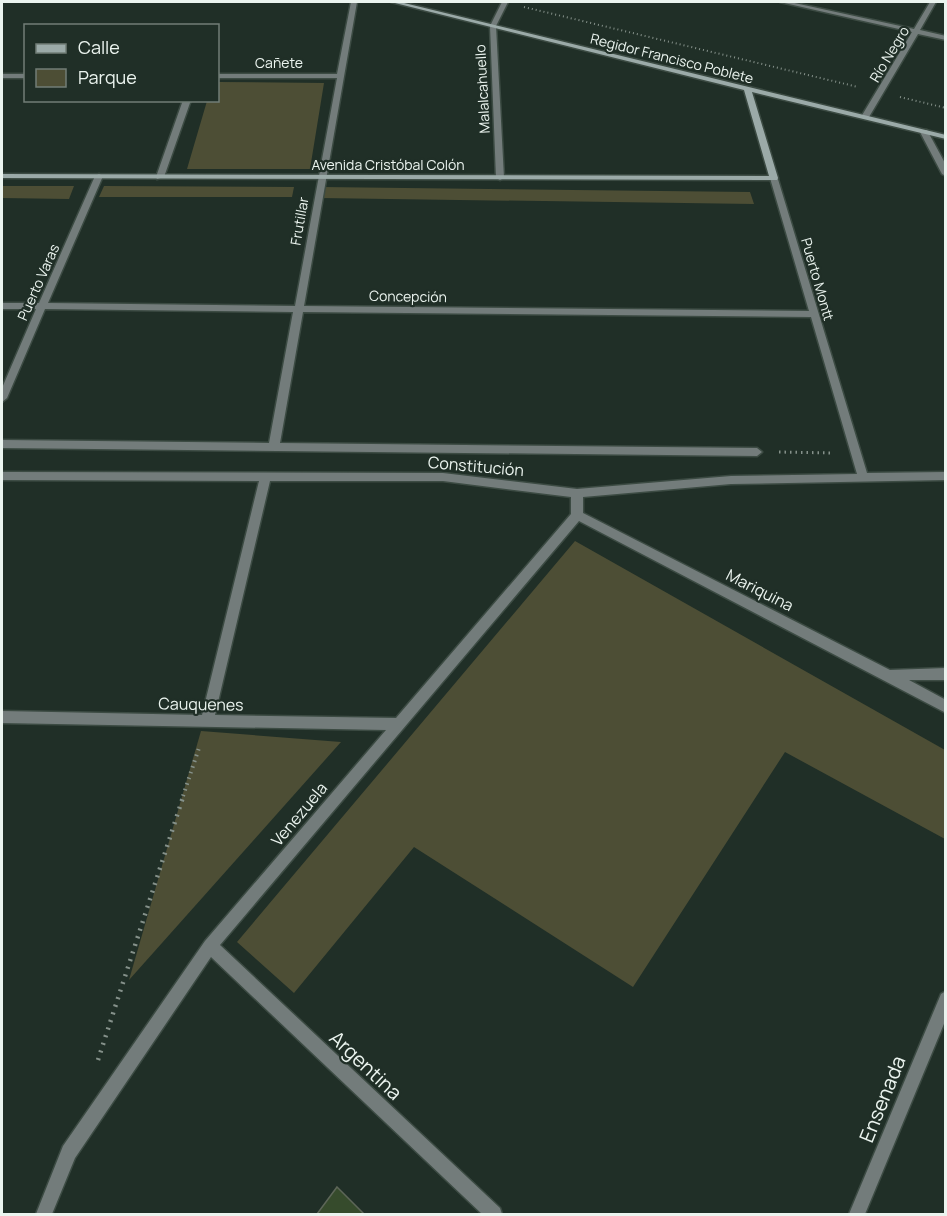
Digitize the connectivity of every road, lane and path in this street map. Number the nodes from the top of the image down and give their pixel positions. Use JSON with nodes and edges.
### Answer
{"nodes":[{"id":1,"x":354,"y":2,"type":"edge"},
{"id":2,"x":394,"y":2,"type":"edge"},
{"id":3,"x":504,"y":2,"type":"edge"},
{"id":4,"x":783,"y":2,"type":"edge"},
{"id":5,"x":933,"y":2,"type":"edge"},
{"id":6,"x":796,"y":3,"type":"edge"},
{"id":7,"x":493,"y":26,"type":"junction"},
{"id":8,"x":916,"y":31,"type":"junction"},
{"id":9,"x":945,"y":38,"type":"edge"},
{"id":10,"x":2,"y":76,"type":"edge"},
{"id":11,"x":24,"y":76,"type":"edge"},
{"id":12,"x":219,"y":76,"type":"edge"},
{"id":13,"x":340,"y":76,"type":"junction"},
{"id":14,"x":747,"y":88,"type":"junction"},
{"id":15,"x":880,"y":93,"type":"junction"},
{"id":16,"x":185,"y":102,"type":"edge"},
{"id":17,"x":945,"y":108,"type":"edge"},
{"id":18,"x":865,"y":117,"type":"junction"},
{"id":19,"x":924,"y":132,"type":"junction"},
{"id":20,"x":945,"y":137,"type":"edge"},
{"id":21,"x":945,"y":174,"type":"edge"},
{"id":22,"x":2,"y":176,"type":"edge"},
{"id":23,"x":99,"y":176,"type":"junction"},
{"id":24,"x":160,"y":177,"type":"junction"},
{"id":25,"x":322,"y":177,"type":"junction"},
{"id":26,"x":500,"y":178,"type":"junction"},
{"id":27,"x":774,"y":178,"type":"junction"},
{"id":28,"x":2,"y":306,"type":"edge"},
{"id":29,"x":42,"y":306,"type":"junction"},
{"id":30,"x":299,"y":309,"type":"junction"},
{"id":31,"x":814,"y":314,"type":"junction"},
{"id":32,"x":2,"y":398,"type":"edge"},
{"id":33,"x":2,"y":444,"type":"edge"},
{"id":34,"x":274,"y":446,"type":"junction"},
{"id":35,"x":757,"y":452,"type":"joint"},
{"id":36,"x":856,"y":453,"type":"junction"},
{"id":37,"x":2,"y":476,"type":"edge"},
{"id":38,"x":945,"y":476,"type":"edge"},
{"id":39,"x":265,"y":477,"type":"junction"},
{"id":40,"x":863,"y":477,"type":"junction"},
{"id":41,"x":577,"y":493,"type":"junction"},
{"id":42,"x":577,"y":515,"type":"junction"},
{"id":43,"x":945,"y":674,"type":"edge"},
{"id":44,"x":888,"y":675,"type":"junction"},
{"id":45,"x":945,"y":707,"type":"edge"},
{"id":46,"x":2,"y":717,"type":"edge"},
{"id":47,"x":207,"y":721,"type":"junction"},
{"id":48,"x":399,"y":724,"type":"junction"},
{"id":49,"x":210,"y":946,"type":"junction"},
{"id":50,"x":945,"y":999,"type":"edge"},
{"id":51,"x":98,"y":1062,"type":"dead end"},
{"id":52,"x":44,"y":1215,"type":"edge"},
{"id":53,"x":494,"y":1215,"type":"edge"},
{"id":54,"x":857,"y":1215,"type":"edge"}],
"edges":[{"from":1,"to":13,"type":"street","name":"Frutillar"},
{"from":2,"to":7,"type":"street","name":"Regidor Francisco Poblete"},
{"from":3,"to":7,"type":"street","name":"Malalcahuello"},
{"from":3,"to":15,"type":"path"},
{"from":4,"to":6,"type":"street"},
{"from":5,"to":8,"type":"street","name":"Río Negro"},
{"from":6,"to":8,"type":"street"},
{"from":7,"to":14,"type":"street","name":"Regidor Francisco Poblete"},
{"from":7,"to":26,"type":"street","name":"Malalcahuello"},
{"from":8,"to":9,"type":"street"},
{"from":8,"to":15,"type":"street","name":"Río Negro"},
{"from":10,"to":11,"type":"street"},
{"from":12,"to":13,"type":"street","name":"Cañete"},
{"from":13,"to":25,"type":"street","name":"Frutillar"},
{"from":14,"to":18,"type":"street","name":"Regidor Francisco Poblete"},
{"from":14,"to":27,"type":"street","name":"Puerto Montt"},
{"from":15,"to":17,"type":"path"},
{"from":15,"to":18,"type":"street","name":"Río Negro"},
{"from":16,"to":24,"type":"street"},
{"from":18,"to":19,"type":"street","name":"Regidor Francisco Poblete"},
{"from":19,"to":20,"type":"street","name":"Regidor Francisco Poblete"},
{"from":19,"to":21,"type":"street"},
{"from":22,"to":23,"type":"street","name":"Avenida Cristóbal Colón"},
{"from":23,"to":24,"type":"street","name":"Avenida Cristóbal Colón"},
{"from":23,"to":29,"type":"street","name":"Puerto Varas"},
{"from":24,"to":25,"type":"street","name":"Avenida Cristóbal Colón"},
{"from":25,"to":26,"type":"street","name":"Avenida Cristóbal Colón"},
{"from":25,"to":30,"type":"street","name":"Frutillar"},
{"from":26,"to":27,"type":"street","name":"Avenida Cristóbal Colón"},
{"from":27,"to":31,"type":"street","name":"Puerto Montt"},
{"from":28,"to":29,"type":"street","name":"Concepción"},
{"from":29,"to":30,"type":"street","name":"Concepción"},
{"from":29,"to":32,"type":"street","name":"Puerto Varas"},
{"from":30,"to":31,"type":"street","name":"Concepción"},
{"from":30,"to":34,"type":"street","name":"Frutillar"},
{"from":31,"to":36,"type":"street","name":"Puerto Montt"},
{"from":33,"to":34,"type":"street","name":"Constitución"},
{"from":34,"to":35,"type":"street","name":"Constitución"},
{"from":35,"to":36,"type":"path"},
{"from":36,"to":40,"type":"street","name":"Puerto Montt"},
{"from":37,"to":39,"type":"street","name":"Constitución"},
{"from":38,"to":40,"type":"street","name":"Constitución"},
{"from":39,"to":41,"type":"street","name":"Constitución"},
{"from":39,"to":47,"type":"street"},
{"from":40,"to":41,"type":"street","name":"Constitución"},
{"from":41,"to":42,"type":"street"},
{"from":42,"to":44,"type":"street","name":"Mariquina"},
{"from":42,"to":48,"type":"street","name":"Venezuela"},
{"from":43,"to":44,"type":"street"},
{"from":44,"to":45,"type":"street","name":"Mariquina"},
{"from":46,"to":47,"type":"street","name":"Cauquenes"},
{"from":47,"to":48,"type":"street","name":"Cauquenes"},
{"from":47,"to":51,"type":"path"},
{"from":48,"to":49,"type":"street","name":"Venezuela"},
{"from":49,"to":52,"type":"street","name":"Venezuela"},
{"from":49,"to":53,"type":"street","name":"Argentina"},
{"from":50,"to":54,"type":"street","name":"Ensenada"}]}
